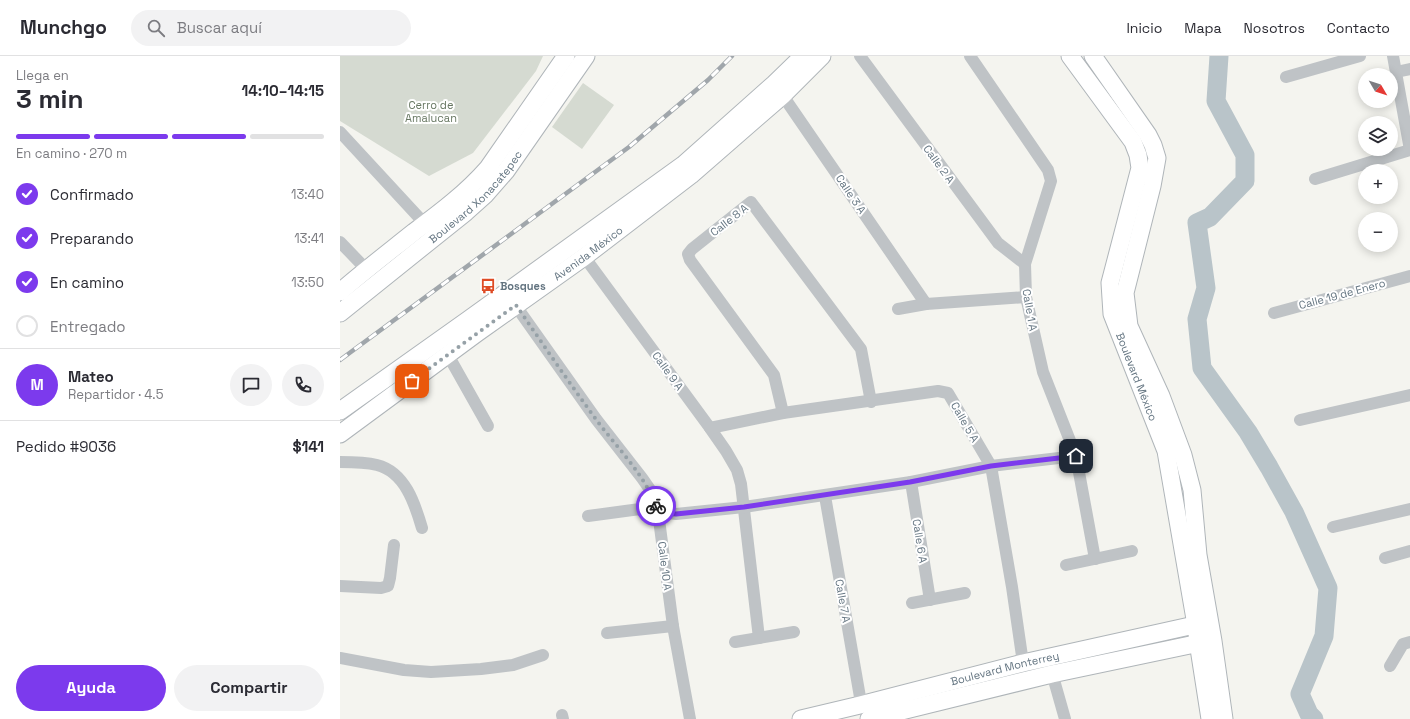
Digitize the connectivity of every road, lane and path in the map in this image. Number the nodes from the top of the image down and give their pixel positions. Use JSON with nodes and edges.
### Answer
{"nodes":[{"id":1,"x":566,"y":56,"type":"edge"},
{"id":2,"x":586,"y":56,"type":"edge"},
{"id":3,"x":803,"y":56,"type":"edge"},
{"id":4,"x":822,"y":56,"type":"edge"},
{"id":5,"x":860,"y":56,"type":"edge"},
{"id":6,"x":970,"y":56,"type":"edge"},
{"id":7,"x":1070,"y":56,"type":"edge"},
{"id":8,"x":1093,"y":56,"type":"edge"},
{"id":9,"x":1360,"y":56,"type":"edge"},
{"id":10,"x":1393,"y":56,"type":"edge"},
{"id":11,"x":1395,"y":68,"type":"edge"},
{"id":12,"x":1410,"y":69,"type":"edge"},
{"id":13,"x":1398,"y":72,"type":"edge"},
{"id":14,"x":1286,"y":77,"type":"dead end"},
{"id":15,"x":1398,"y":83,"type":"edge"},
{"id":16,"x":779,"y":90,"type":"junction"},
{"id":17,"x":340,"y":132,"type":"edge"},
{"id":18,"x":1410,"y":150,"type":"edge"},
{"id":19,"x":1315,"y":179,"type":"dead end"},
{"id":20,"x":425,"y":224,"type":"junction"},
{"id":21,"x":340,"y":242,"type":"edge"},
{"id":22,"x":575,"y":243,"type":"junction"},
{"id":23,"x":584,"y":257,"type":"junction"},
{"id":24,"x":1025,"y":264,"type":"junction"},
{"id":25,"x":366,"y":269,"type":"junction"},
{"id":26,"x":1410,"y":276,"type":"edge"},
{"id":27,"x":340,"y":292,"type":"edge"},
{"id":28,"x":1026,"y":298,"type":"junction"},
{"id":29,"x":511,"y":299,"type":"junction"},
{"id":30,"x":926,"y":304,"type":"junction"},
{"id":31,"x":898,"y":308,"type":"dead end"},
{"id":32,"x":1274,"y":312,"type":"dead end"},
{"id":33,"x":340,"y":313,"type":"edge"},
{"id":34,"x":448,"y":355,"type":"junction"},
{"id":35,"x":1410,"y":395,"type":"edge"},
{"id":36,"x":871,"y":402,"type":"junction"},
{"id":37,"x":340,"y":411,"type":"edge"},
{"id":38,"x":783,"y":413,"type":"junction"},
{"id":39,"x":1300,"y":420,"type":"dead end"},
{"id":40,"x":488,"y":426,"type":"dead end"},
{"id":41,"x":710,"y":428,"type":"junction"},
{"id":42,"x":340,"y":434,"type":"edge"},
{"id":43,"x":1076,"y":456,"type":"junction"},
{"id":44,"x":340,"y":462,"type":"edge"},
{"id":45,"x":991,"y":466,"type":"junction"},
{"id":46,"x":910,"y":482,"type":"junction"},
{"id":47,"x":825,"y":496,"type":"junction"},
{"id":48,"x":744,"y":507,"type":"junction"},
{"id":49,"x":1410,"y":509,"type":"edge"},
{"id":50,"x":658,"y":512,"type":"junction"},
{"id":51,"x":588,"y":516,"type":"dead end"},
{"id":52,"x":1333,"y":527,"type":"dead end"},
{"id":53,"x":422,"y":528,"type":"dead end"},
{"id":54,"x":394,"y":545,"type":"dead end"},
{"id":55,"x":1132,"y":551,"type":"dead end"},
{"id":56,"x":1410,"y":551,"type":"edge"},
{"id":57,"x":1385,"y":558,"type":"dead end"},
{"id":58,"x":1095,"y":559,"type":"junction"},
{"id":59,"x":1066,"y":565,"type":"dead end"},
{"id":60,"x":340,"y":586,"type":"edge"},
{"id":61,"x":965,"y":593,"type":"dead end"},
{"id":62,"x":930,"y":600,"type":"junction"},
{"id":63,"x":912,"y":602,"type":"dead end"},
{"id":64,"x":1203,"y":623,"type":"junction"},
{"id":65,"x":673,"y":626,"type":"junction"},
{"id":66,"x":794,"y":632,"type":"dead end"},
{"id":67,"x":607,"y":633,"type":"dead end"},
{"id":68,"x":759,"y":638,"type":"junction"},
{"id":69,"x":735,"y":642,"type":"dead end"},
{"id":70,"x":1206,"y":642,"type":"junction"},
{"id":71,"x":1406,"y":643,"type":"edge"},
{"id":72,"x":543,"y":655,"type":"dead end"},
{"id":73,"x":1047,"y":657,"type":"junction"},
{"id":74,"x":340,"y":658,"type":"edge"},
{"id":75,"x":1023,"y":663,"type":"junction"},
{"id":76,"x":1390,"y":666,"type":"dead end"},
{"id":77,"x":1052,"y":674,"type":"junction"},
{"id":78,"x":874,"y":714,"type":"edge"},
{"id":79,"x":690,"y":719,"type":"edge"},
{"id":80,"x":801,"y":719,"type":"edge"},
{"id":81,"x":1065,"y":719,"type":"edge"},
{"id":82,"x":1210,"y":719,"type":"edge"},
{"id":83,"x":1224,"y":719,"type":"edge"}],
"edges":[{"from":1,"to":20,"type":"street","name":"Boulevard Xonacatepec"},
{"from":2,"to":33,"type":"street","name":"Boulevard Xonacatepec"},
{"from":3,"to":16,"type":"street","name":"Avenida México"},
{"from":4,"to":16,"type":"street","name":"Avenida México"},
{"from":5,"to":24,"type":"street","name":"Calle 2 A"},
{"from":6,"to":24,"type":"street","name":"Calle 1 A"},
{"from":7,"to":64,"type":"street","name":"Boulevard México"},
{"from":8,"to":64,"type":"street","name":"Boulevard México"},
{"from":9,"to":14,"type":"street"},
{"from":10,"to":11,"type":"street"},
{"from":12,"to":13,"type":"street"},
{"from":15,"to":18,"type":"street"},
{"from":16,"to":22,"type":"street","name":"Avenida México"},
{"from":16,"to":23,"type":"street","name":"Avenida México"},
{"from":16,"to":30,"type":"street","name":"Calle 3 A"},
{"from":17,"to":20,"type":"street"},
{"from":18,"to":19,"type":"street"},
{"from":20,"to":25,"type":"street","name":"Boulevard Xonacatepec"},
{"from":21,"to":25,"type":"street"},
{"from":22,"to":23,"type":"street","name":"Calle 9 A"},
{"from":22,"to":29,"type":"street","name":"Avenida México"},
{"from":23,"to":29,"type":"street","name":"Avenida México"},
{"from":23,"to":41,"type":"street","name":"Calle 9 A"},
{"from":24,"to":28,"type":"street","name":"Calle 1 A"},
{"from":25,"to":27,"type":"street","name":"Boulevard Xonacatepec"},
{"from":26,"to":32,"type":"street","name":"Calle 19 de Enero"},
{"from":28,"to":30,"type":"street"},
{"from":28,"to":43,"type":"street","name":"Calle 1 A"},
{"from":29,"to":34,"type":"street","name":"Avenida México"},
{"from":29,"to":37,"type":"street","name":"Avenida México"},
{"from":29,"to":50,"type":"street","name":"Calle 10 A"},
{"from":30,"to":31,"type":"street"},
{"from":34,"to":40,"type":"street"},
{"from":34,"to":42,"type":"street","name":"Avenida México"},
{"from":35,"to":39,"type":"street"},
{"from":36,"to":38,"type":"street","name":"Calle 5 A"},
{"from":36,"to":38,"type":"street","name":"Calle 8 A"},
{"from":36,"to":45,"type":"street","name":"Calle 5 A"},
{"from":38,"to":41,"type":"street","name":"Calle 5 A"},
{"from":41,"to":48,"type":"street","name":"Calle 9 A"},
{"from":43,"to":45,"type":"street"},
{"from":43,"to":58,"type":"street","name":"Calle 1 A"},
{"from":44,"to":53,"type":"street"},
{"from":45,"to":46,"type":"street"},
{"from":45,"to":75,"type":"street","name":"Calle 5 A"},
{"from":46,"to":47,"type":"street"},
{"from":46,"to":62,"type":"street","name":"Calle 6 A"},
{"from":47,"to":48,"type":"street"},
{"from":47,"to":78,"type":"street","name":"Calle 7 A"},
{"from":48,"to":50,"type":"street"},
{"from":48,"to":68,"type":"street","name":"Calle 9 A"},
{"from":49,"to":52,"type":"street"},
{"from":50,"to":51,"type":"street"},
{"from":50,"to":65,"type":"street","name":"Calle 10 A"},
{"from":54,"to":60,"type":"street"},
{"from":55,"to":58,"type":"street"},
{"from":56,"to":57,"type":"street"},
{"from":58,"to":59,"type":"street"},
{"from":61,"to":62,"type":"street"},
{"from":62,"to":63,"type":"street"},
{"from":64,"to":70,"type":"street","name":"Boulevard México"},
{"from":64,"to":73,"type":"street","name":"Boulevard Monterrey"},
{"from":65,"to":67,"type":"street"},
{"from":65,"to":79,"type":"street","name":"Calle 10 A"},
{"from":66,"to":68,"type":"street"},
{"from":68,"to":69,"type":"street"},
{"from":70,"to":77,"type":"street","name":"Boulevard Monterrey"},
{"from":70,"to":82,"type":"street","name":"Boulevard México"},
{"from":70,"to":83,"type":"street","name":"Boulevard México"},
{"from":71,"to":76,"type":"street"},
{"from":72,"to":74,"type":"street"},
{"from":73,"to":75,"type":"street","name":"Boulevard Monterrey"},
{"from":73,"to":77,"type":"street"},
{"from":75,"to":78,"type":"street","name":"Boulevard Monterrey"},
{"from":77,"to":78,"type":"street","name":"Boulevard Monterrey"},
{"from":77,"to":81,"type":"street"},
{"from":78,"to":80,"type":"street","name":"Boulevard Monterrey"}]}
